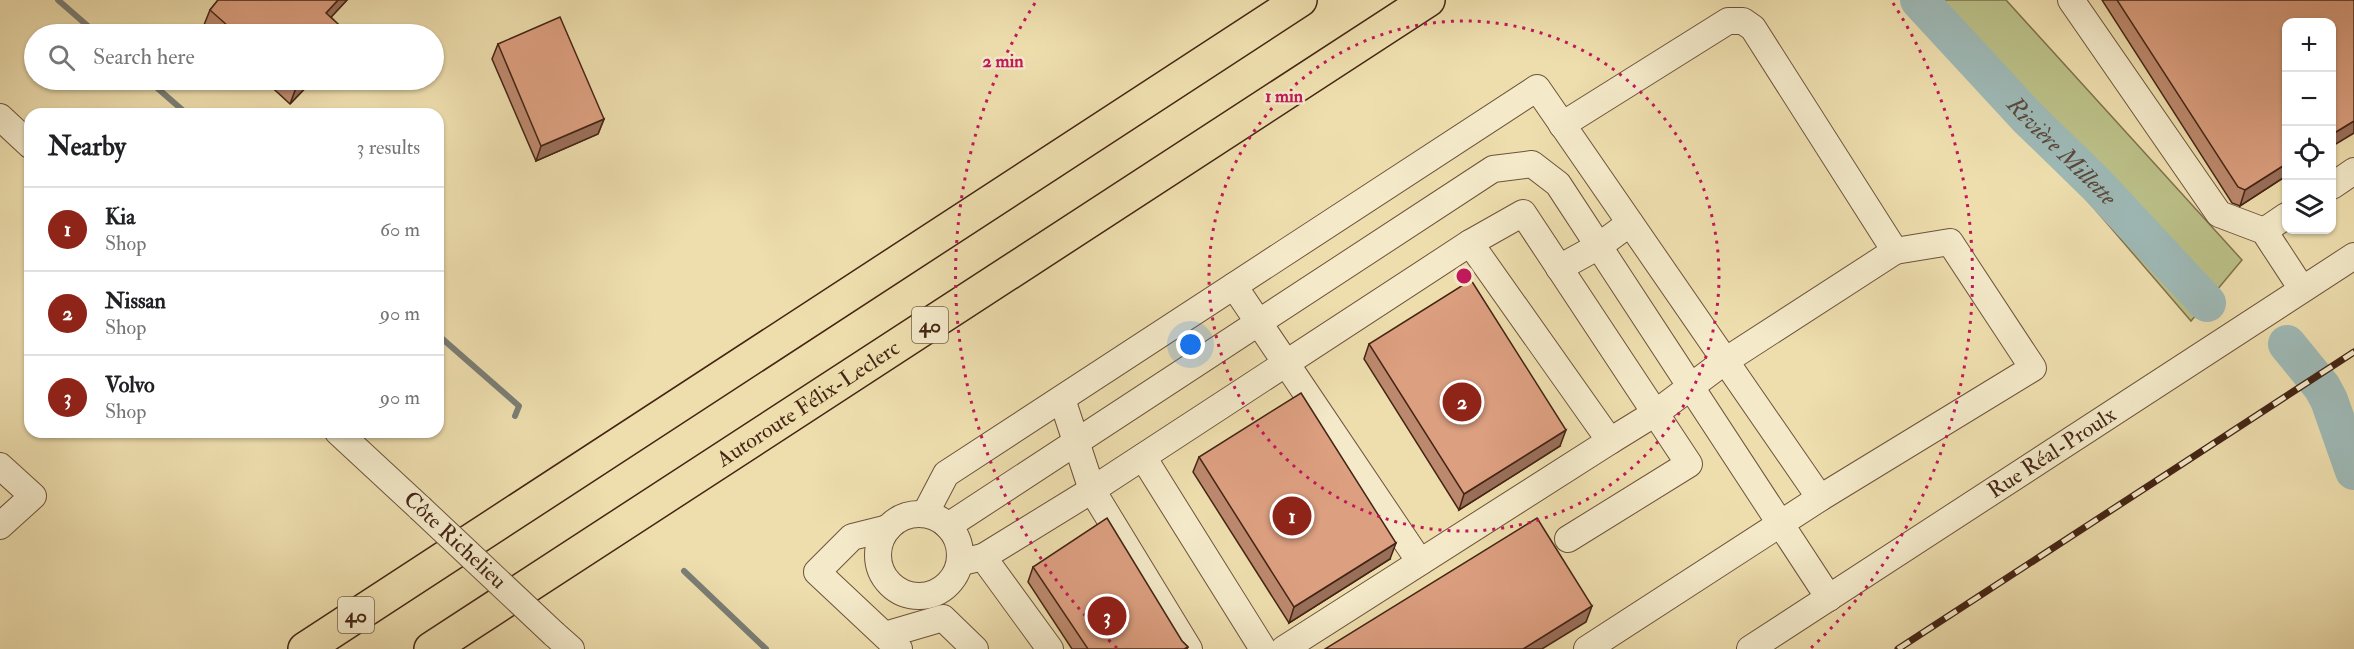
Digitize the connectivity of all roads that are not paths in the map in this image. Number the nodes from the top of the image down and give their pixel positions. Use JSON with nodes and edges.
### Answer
{"nodes":[{"id":1,"x":1300,"y":0,"type":"edge"},
{"id":2,"x":2071,"y":0,"type":"edge"},
{"id":3,"x":1419,"y":2,"type":"edge"},
{"id":4,"x":0,"y":117,"type":"edge"},
{"id":5,"x":1562,"y":125,"type":"junction"},
{"id":6,"x":24,"y":139,"type":"edge"},
{"id":7,"x":1582,"y":153,"type":"junction"},
{"id":8,"x":2354,"y":171,"type":"edge"},
{"id":9,"x":2336,"y":183,"type":"edge"},
{"id":10,"x":1561,"y":188,"type":"junction"},
{"id":11,"x":2282,"y":219,"type":"edge"},
{"id":12,"x":1630,"y":223,"type":"junction"},
{"id":13,"x":2264,"y":231,"type":"junction"},
{"id":14,"x":1470,"y":243,"type":"junction"},
{"id":15,"x":1599,"y":246,"type":"junction"},
{"id":16,"x":1895,"y":252,"type":"junction"},
{"id":17,"x":2354,"y":256,"type":"edge"},
{"id":18,"x":1559,"y":268,"type":"junction"},
{"id":19,"x":1234,"y":286,"type":"junction"},
{"id":20,"x":2302,"y":289,"type":"junction"},
{"id":21,"x":1258,"y":323,"type":"junction"},
{"id":22,"x":1725,"y":361,"type":"junction"},
{"id":23,"x":1285,"y":365,"type":"junction"},
{"id":24,"x":1691,"y":388,"type":"junction"},
{"id":25,"x":1062,"y":399,"type":"junction"},
{"id":26,"x":1657,"y":412,"type":"junction"},
{"id":27,"x":344,"y":438,"type":"edge"},
{"id":28,"x":1610,"y":441,"type":"junction"},
{"id":29,"x":1076,"y":442,"type":"junction"},
{"id":30,"x":1143,"y":457,"type":"junction"},
{"id":31,"x":0,"y":466,"type":"edge"},
{"id":32,"x":1092,"y":490,"type":"junction"},
{"id":33,"x":1820,"y":498,"type":"junction"},
{"id":34,"x":925,"y":514,"type":"junction"},
{"id":35,"x":0,"y":525,"type":"edge"},
{"id":36,"x":948,"y":526,"type":"junction"},
{"id":37,"x":1780,"y":526,"type":"junction"},
{"id":38,"x":888,"y":528,"type":"junction"},
{"id":39,"x":1568,"y":539,"type":"dead end"},
{"id":40,"x":972,"y":560,"type":"junction"},
{"id":41,"x":1420,"y":562,"type":"junction"},
{"id":42,"x":1829,"y":598,"type":"junction"},
{"id":43,"x":562,"y":641,"type":"edge"},
{"id":44,"x":892,"y":642,"type":"edge"},
{"id":45,"x":305,"y":649,"type":"edge"},
{"id":46,"x":431,"y":649,"type":"edge"},
{"id":47,"x":975,"y":649,"type":"edge"},
{"id":48,"x":1050,"y":649,"type":"edge"},
{"id":49,"x":1190,"y":649,"type":"edge"},
{"id":50,"x":1263,"y":649,"type":"edge"},
{"id":51,"x":1284,"y":649,"type":"edge"},
{"id":52,"x":1587,"y":649,"type":"edge"},
{"id":53,"x":1750,"y":649,"type":"edge"}],
"edges":[{"from":1,"to":45,"type":"highway","number":"40"},
{"from":2,"to":13,"type":"street"},
{"from":3,"to":46,"type":"highway","name":"Autoroute Félix-Leclerc","number":"40"},
{"from":4,"to":6,"type":"street"},
{"from":5,"to":7,"type":"street"},
{"from":5,"to":16,"type":"street"},
{"from":5,"to":19,"type":"street"},
{"from":7,"to":10,"type":"street"},
{"from":7,"to":12,"type":"street"},
{"from":8,"to":9,"type":"street"},
{"from":10,"to":15,"type":"street"},
{"from":10,"to":21,"type":"street"},
{"from":11,"to":13,"type":"street"},
{"from":12,"to":15,"type":"street"},
{"from":12,"to":22,"type":"street"},
{"from":13,"to":20,"type":"street"},
{"from":14,"to":18,"type":"street"},
{"from":14,"to":23,"type":"street"},
{"from":14,"to":28,"type":"street"},
{"from":15,"to":18,"type":"street"},
{"from":15,"to":24,"type":"street"},
{"from":16,"to":22,"type":"street"},
{"from":16,"to":33,"type":"street"},
{"from":17,"to":20,"type":"street","name":"Rue Réal-Proulx"},
{"from":18,"to":26,"type":"street"},
{"from":19,"to":21,"type":"street"},
{"from":19,"to":25,"type":"street"},
{"from":20,"to":42,"type":"street","name":"Rue Réal-Proulx"},
{"from":21,"to":23,"type":"street"},
{"from":21,"to":29,"type":"street"},
{"from":22,"to":24,"type":"street"},
{"from":22,"to":33,"type":"street"},
{"from":23,"to":30,"type":"street"},
{"from":23,"to":41,"type":"street"},
{"from":24,"to":26,"type":"street"},
{"from":24,"to":37,"type":"street"},
{"from":25,"to":29,"type":"street"},
{"from":25,"to":34,"type":"street"},
{"from":26,"to":28,"type":"street"},
{"from":26,"to":39,"type":"street"},
{"from":27,"to":43,"type":"street","name":"Côte Richelieu","bridge":true},
{"from":28,"to":41,"type":"street"},
{"from":29,"to":32,"type":"street"},
{"from":29,"to":36,"type":"street"},
{"from":30,"to":32,"type":"street"},
{"from":30,"to":50,"type":"street"},
{"from":31,"to":35,"type":"street"},
{"from":32,"to":40,"type":"street"},
{"from":32,"to":49,"type":"street"},
{"from":33,"to":37,"type":"street"},
{"from":34,"to":36,"type":"street"},
{"from":34,"to":38,"type":"street"},
{"from":36,"to":40,"type":"street"},
{"from":37,"to":42,"type":"street"},
{"from":37,"to":52,"type":"street"},
{"from":38,"to":40,"type":"street"},
{"from":38,"to":44,"type":"street"},
{"from":40,"to":48,"type":"street"},
{"from":41,"to":51,"type":"street"},
{"from":42,"to":53,"type":"street","name":"Rue Réal-Proulx"},
{"from":44,"to":47,"type":"street"}]}
